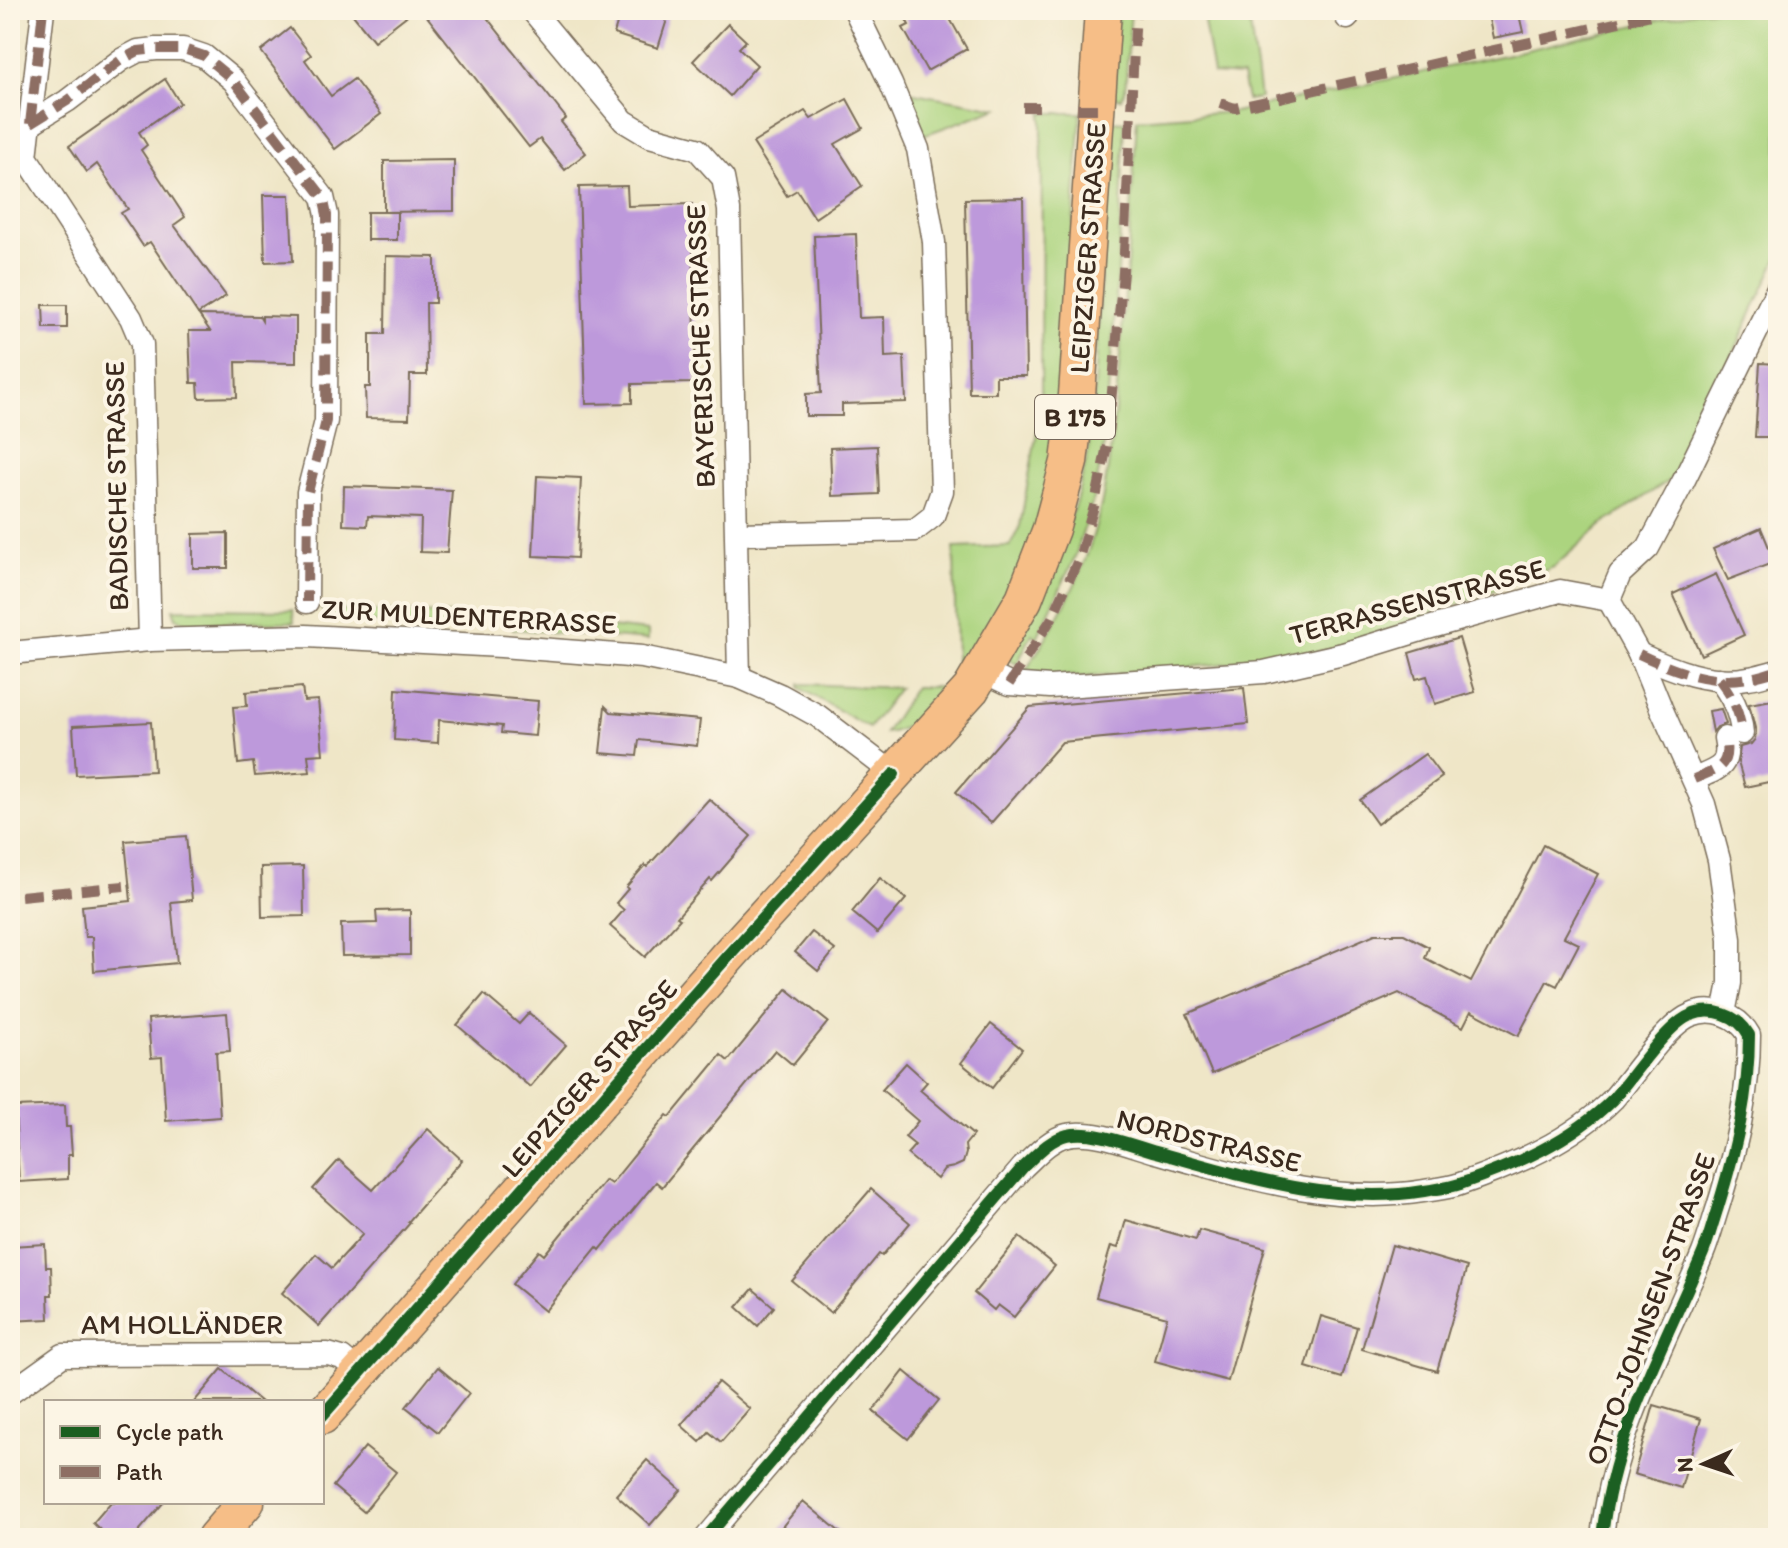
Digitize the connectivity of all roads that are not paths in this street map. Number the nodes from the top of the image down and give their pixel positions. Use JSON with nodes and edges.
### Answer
{"nodes":[{"id":1,"x":43,"y":10,"type":"edge"},
{"id":2,"x":532,"y":10,"type":"edge"},
{"id":3,"x":855,"y":10,"type":"edge"},
{"id":4,"x":1103,"y":10,"type":"edge"},
{"id":5,"x":30,"y":124,"type":"junction"},
{"id":6,"x":1778,"y":288,"type":"edge"},
{"id":7,"x":737,"y":534,"type":"junction"},
{"id":8,"x":1609,"y":600,"type":"junction"},
{"id":9,"x":307,"y":602,"type":"dead end"},
{"id":10,"x":150,"y":640,"type":"junction"},
{"id":11,"x":10,"y":653,"type":"edge"},
{"id":12,"x":1639,"y":654,"type":"junction"},
{"id":13,"x":982,"y":671,"type":"junction"},
{"id":14,"x":1778,"y":671,"type":"edge"},
{"id":15,"x":739,"y":677,"type":"junction"},
{"id":16,"x":1719,"y":679,"type":"junction"},
{"id":17,"x":894,"y":774,"type":"junction"},
{"id":18,"x":1694,"y":779,"type":"junction"},
{"id":19,"x":1724,"y":1013,"type":"junction"},
{"id":20,"x":360,"y":1373,"type":"junction"},
{"id":21,"x":10,"y":1393,"type":"edge"},
{"id":22,"x":324,"y":1414,"type":"edge"},
{"id":23,"x":244,"y":1504,"type":"edge"},
{"id":24,"x":215,"y":1538,"type":"edge"},
{"id":25,"x":706,"y":1538,"type":"edge"},
{"id":26,"x":1602,"y":1538,"type":"edge"}],
"edges":[{"from":1,"to":5,"type":"street","name":"BADISCHE STRASSE"},
{"from":2,"to":7,"type":"street","name":"BAYERISCHE STRASSE"},
{"from":3,"to":7,"type":"street"},
{"from":4,"to":13,"type":"main road","name":"LEIPZIGER STRASSE","number":"B 175"},
{"from":5,"to":9,"type":"street"},
{"from":5,"to":10,"type":"street","name":"BADISCHE STRASSE"},
{"from":6,"to":8,"type":"street"},
{"from":7,"to":15,"type":"street","name":"BAYERISCHE STRASSE"},
{"from":8,"to":12,"type":"street"},
{"from":8,"to":13,"type":"street","name":"TERRASSENSTRASSE"},
{"from":10,"to":11,"type":"street","name":"ZUR MULDENTERRASSE"},
{"from":10,"to":15,"type":"street","name":"ZUR MULDENTERRASSE"},
{"from":12,"to":16,"type":"street"},
{"from":12,"to":18,"type":"street"},
{"from":13,"to":17,"type":"main road","name":"LEIPZIGER STRASSE","number":"B 175"},
{"from":14,"to":16,"type":"street"},
{"from":15,"to":17,"type":"street","name":"ZUR MULDENTERRASSE"},
{"from":16,"to":18,"type":"street"},
{"from":17,"to":20,"type":"main road","name":"LEIPZIGER STRASSE","number":"B 175"},
{"from":18,"to":19,"type":"street"},
{"from":19,"to":25,"type":"street","name":"NORDSTRASSE"},
{"from":19,"to":26,"type":"street","name":"OTTO-JOHNSEN-STRASSE"},
{"from":20,"to":21,"type":"street","name":"AM HOLLÄNDER"},
{"from":20,"to":22,"type":"main road","name":"LEIPZIGER STRASSE","number":"B 175"},
{"from":23,"to":24,"type":"main road"}]}
